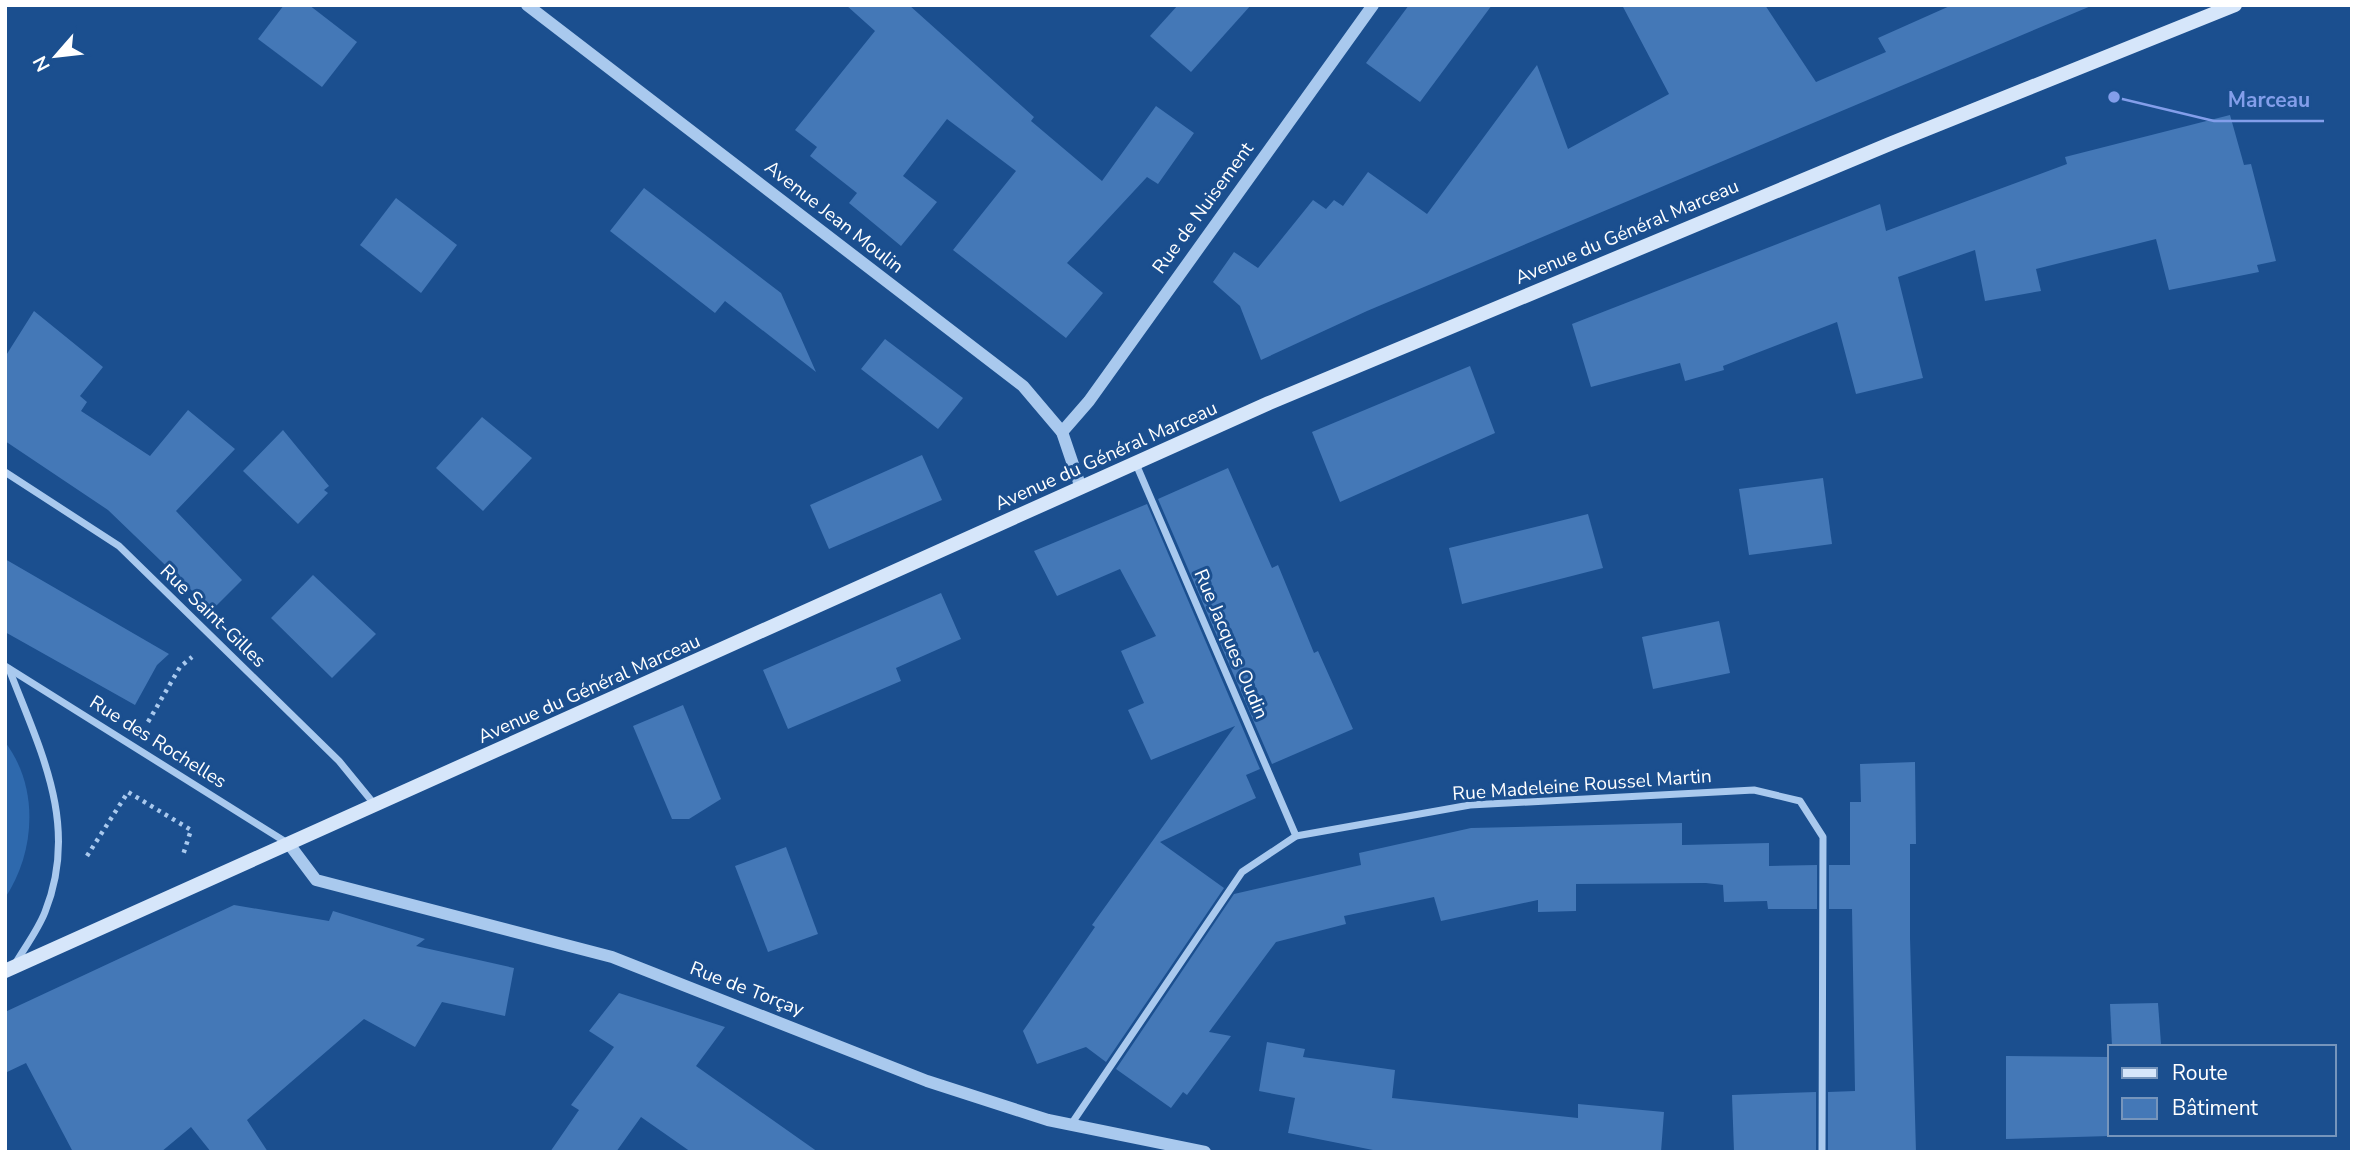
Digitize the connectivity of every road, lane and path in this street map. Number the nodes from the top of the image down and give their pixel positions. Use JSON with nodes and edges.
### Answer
{"nodes":[{"id":1,"x":527,"y":5,"type":"edge"},
{"id":2,"x":1373,"y":5,"type":"edge"},
{"id":3,"x":2235,"y":5,"type":"edge"},
{"id":4,"x":1062,"y":432,"type":"junction"},
{"id":5,"x":1136,"y":464,"type":"junction"},
{"id":6,"x":5,"y":472,"type":"edge"},
{"id":7,"x":1081,"y":488,"type":"junction"},
{"id":8,"x":7,"y":667,"type":"edge"},
{"id":9,"x":180,"y":667,"type":"dead end"},
{"id":10,"x":155,"y":708,"type":"dead end"},
{"id":11,"x":377,"y":807,"type":"junction"},
{"id":12,"x":1296,"y":836,"type":"junction"},
{"id":13,"x":289,"y":844,"type":"junction"},
{"id":14,"x":85,"y":859,"type":"dead end"},
{"id":15,"x":171,"y":860,"type":"dead end"},
{"id":16,"x":9,"y":970,"type":"edge"},
{"id":17,"x":1069,"y":1126,"type":"junction"},
{"id":18,"x":1205,"y":1152,"type":"edge"},
{"id":19,"x":1822,"y":1152,"type":"edge"}],
"edges":[{"from":1,"to":4,"type":"street","name":"Avenue Jean Moulin"},
{"from":2,"to":4,"type":"street","name":"Rue de Nuisement"},
{"from":3,"to":5,"type":"main road","name":"Avenue du Général Marceau"},
{"from":4,"to":7,"type":"street","name":"Avenue Jean Moulin"},
{"from":5,"to":7,"type":"main road","name":"Avenue du Général Marceau"},
{"from":5,"to":12,"type":"street","name":"Rue Jacques Oudin"},
{"from":6,"to":11,"type":"street","name":"Rue Saint-Gilles"},
{"from":7,"to":11,"type":"main road","name":"Avenue du Général Marceau"},
{"from":8,"to":13,"type":"street","name":"Rue des Rochelles"},
{"from":8,"to":16,"type":"street","name":"Rue des Rochelles"},
{"from":9,"to":10,"type":"path"},
{"from":11,"to":13,"type":"main road","name":"Avenue du Général Marceau"},
{"from":12,"to":17,"type":"street","name":"Rue Madeleine Roussel Martin"},
{"from":12,"to":19,"type":"street","name":"Rue Madeleine Roussel Martin"},
{"from":13,"to":16,"type":"main road","name":"Avenue du Général Marceau"},
{"from":13,"to":17,"type":"street","name":"Rue de Torçay"},
{"from":14,"to":15,"type":"path"},
{"from":17,"to":18,"type":"street","name":"Rue de Torçay"}]}
